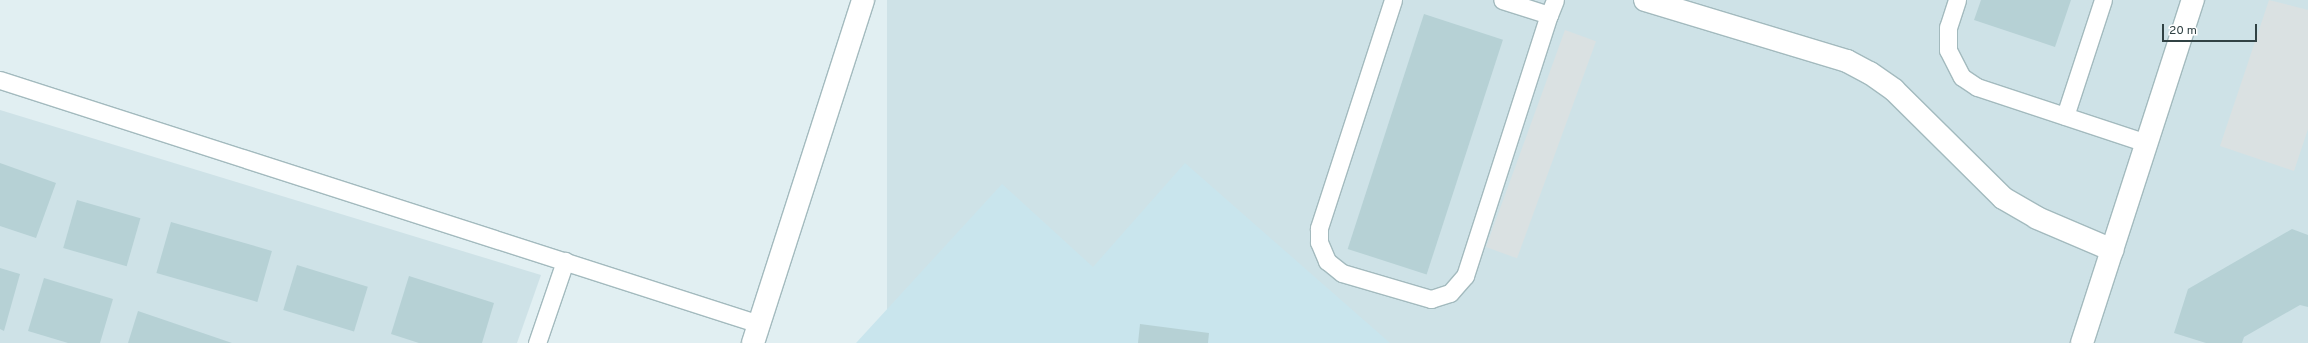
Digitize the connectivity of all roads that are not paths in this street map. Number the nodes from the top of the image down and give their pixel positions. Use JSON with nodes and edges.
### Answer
{"nodes":[{"id":1,"x":863,"y":0,"type":"edge"},
{"id":2,"x":1393,"y":0,"type":"edge"},
{"id":3,"x":1502,"y":0,"type":"edge"},
{"id":4,"x":1645,"y":0,"type":"edge"},
{"id":5,"x":1956,"y":0,"type":"edge"},
{"id":6,"x":2103,"y":0,"type":"edge"},
{"id":7,"x":2193,"y":0,"type":"edge"},
{"id":8,"x":1552,"y":8,"type":"edge"},
{"id":9,"x":0,"y":80,"type":"edge"},
{"id":10,"x":2066,"y":116,"type":"junction"},
{"id":11,"x":2146,"y":143,"type":"junction"},
{"id":12,"x":2112,"y":250,"type":"junction"},
{"id":13,"x":565,"y":261,"type":"junction"},
{"id":14,"x":756,"y":333,"type":"edge"},
{"id":15,"x":537,"y":343,"type":"edge"},
{"id":16,"x":2082,"y":343,"type":"edge"}],
"edges":[{"from":1,"to":14,"type":"street"},
{"from":2,"to":8,"type":"lane"},
{"from":3,"to":8,"type":"lane"},
{"from":4,"to":12,"type":"street"},
{"from":5,"to":10,"type":"lane"},
{"from":6,"to":10,"type":"lane"},
{"from":7,"to":11,"type":"street"},
{"from":9,"to":13,"type":"lane"},
{"from":10,"to":11,"type":"lane"},
{"from":11,"to":12,"type":"street"},
{"from":12,"to":16,"type":"street"},
{"from":13,"to":14,"type":"lane"},
{"from":13,"to":15,"type":"lane"}]}
